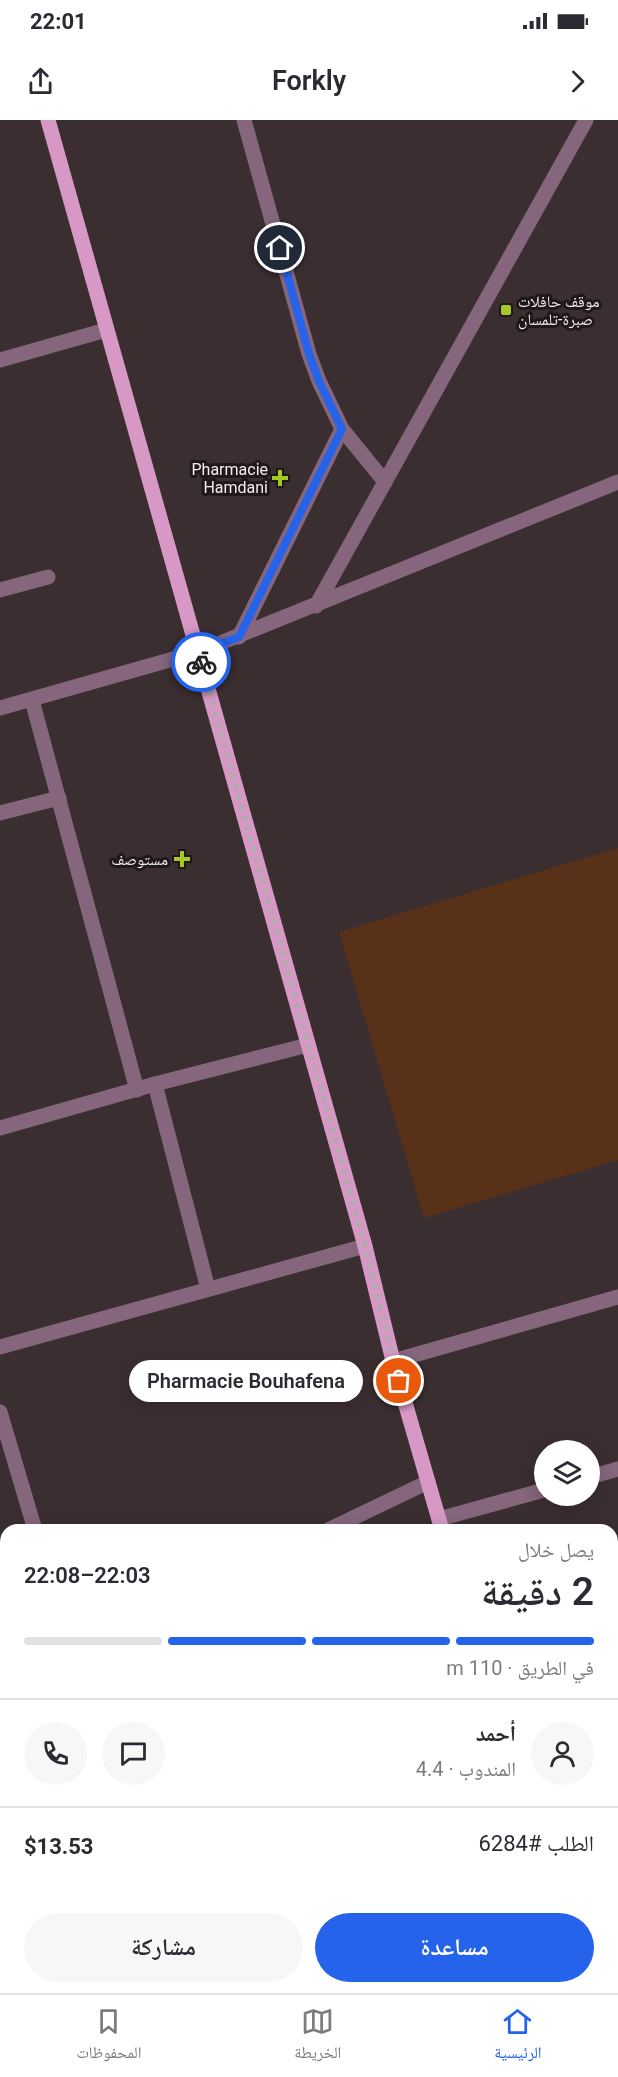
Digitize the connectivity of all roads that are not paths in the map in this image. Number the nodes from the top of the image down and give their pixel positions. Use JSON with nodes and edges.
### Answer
{"nodes":[{"id":1,"x":48,"y":120,"type":"edge"},
{"id":2,"x":244,"y":120,"type":"edge"},
{"id":3,"x":586,"y":120,"type":"edge"},
{"id":4,"x":106,"y":330,"type":"junction"},
{"id":5,"x":0,"y":360,"type":"edge"},
{"id":6,"x":342,"y":429,"type":"junction"},
{"id":7,"x":385,"y":482,"type":"junction"},
{"id":8,"x":618,"y":482,"type":"edge"},
{"id":9,"x":48,"y":577,"type":"dead end"},
{"id":10,"x":0,"y":590,"type":"edge"},
{"id":11,"x":316,"y":606,"type":"junction"},
{"id":12,"x":239,"y":637,"type":"junction"},
{"id":13,"x":198,"y":652,"type":"junction"},
{"id":14,"x":32,"y":700,"type":"junction"},
{"id":15,"x":0,"y":708,"type":"edge"},
{"id":16,"x":59,"y":798,"type":"junction"},
{"id":17,"x":0,"y":813,"type":"edge"},
{"id":18,"x":308,"y":1045,"type":"junction"},
{"id":19,"x":155,"y":1084,"type":"junction"},
{"id":20,"x":137,"y":1090,"type":"junction"},
{"id":21,"x":0,"y":1128,"type":"edge"},
{"id":22,"x":365,"y":1246,"type":"junction"},
{"id":23,"x":208,"y":1289,"type":"junction"},
{"id":24,"x":618,"y":1297,"type":"edge"},
{"id":25,"x":0,"y":1347,"type":"edge"},
{"id":26,"x":393,"y":1361,"type":"junction"},
{"id":27,"x":0,"y":1412,"type":"edge"},
{"id":28,"x":618,"y":1469,"type":"edge"},
{"id":29,"x":600,"y":1474,"type":"edge"},
{"id":30,"x":428,"y":1482,"type":"junction"},
{"id":31,"x":534,"y":1493,"type":"edge"},
{"id":32,"x":33,"y":1524,"type":"edge"},
{"id":33,"x":340,"y":1524,"type":"edge"},
{"id":34,"x":440,"y":1524,"type":"edge"}],
"edges":[{"from":1,"to":4,"type":"main road"},
{"from":2,"to":6,"type":"street"},
{"from":3,"to":7,"type":"street"},
{"from":4,"to":5,"type":"street"},
{"from":4,"to":13,"type":"main road"},
{"from":6,"to":7,"type":"street"},
{"from":6,"to":12,"type":"street"},
{"from":7,"to":11,"type":"street"},
{"from":8,"to":11,"type":"street"},
{"from":9,"to":10,"type":"street"},
{"from":11,"to":12,"type":"street"},
{"from":12,"to":13,"type":"street"},
{"from":13,"to":14,"type":"street"},
{"from":13,"to":18,"type":"main road"},
{"from":14,"to":15,"type":"street"},
{"from":14,"to":16,"type":"street"},
{"from":16,"to":17,"type":"street"},
{"from":16,"to":20,"type":"street"},
{"from":18,"to":19,"type":"street"},
{"from":18,"to":22,"type":"main road"},
{"from":19,"to":20,"type":"street"},
{"from":19,"to":23,"type":"street"},
{"from":20,"to":21,"type":"street"},
{"from":22,"to":23,"type":"street"},
{"from":22,"to":26,"type":"main road"},
{"from":23,"to":25,"type":"street"},
{"from":24,"to":26,"type":"street"},
{"from":26,"to":30,"type":"main road"},
{"from":27,"to":32,"type":"street"},
{"from":28,"to":29,"type":"street"},
{"from":30,"to":33,"type":"street"},
{"from":30,"to":34,"type":"main road"},
{"from":31,"to":34,"type":"street"}]}
